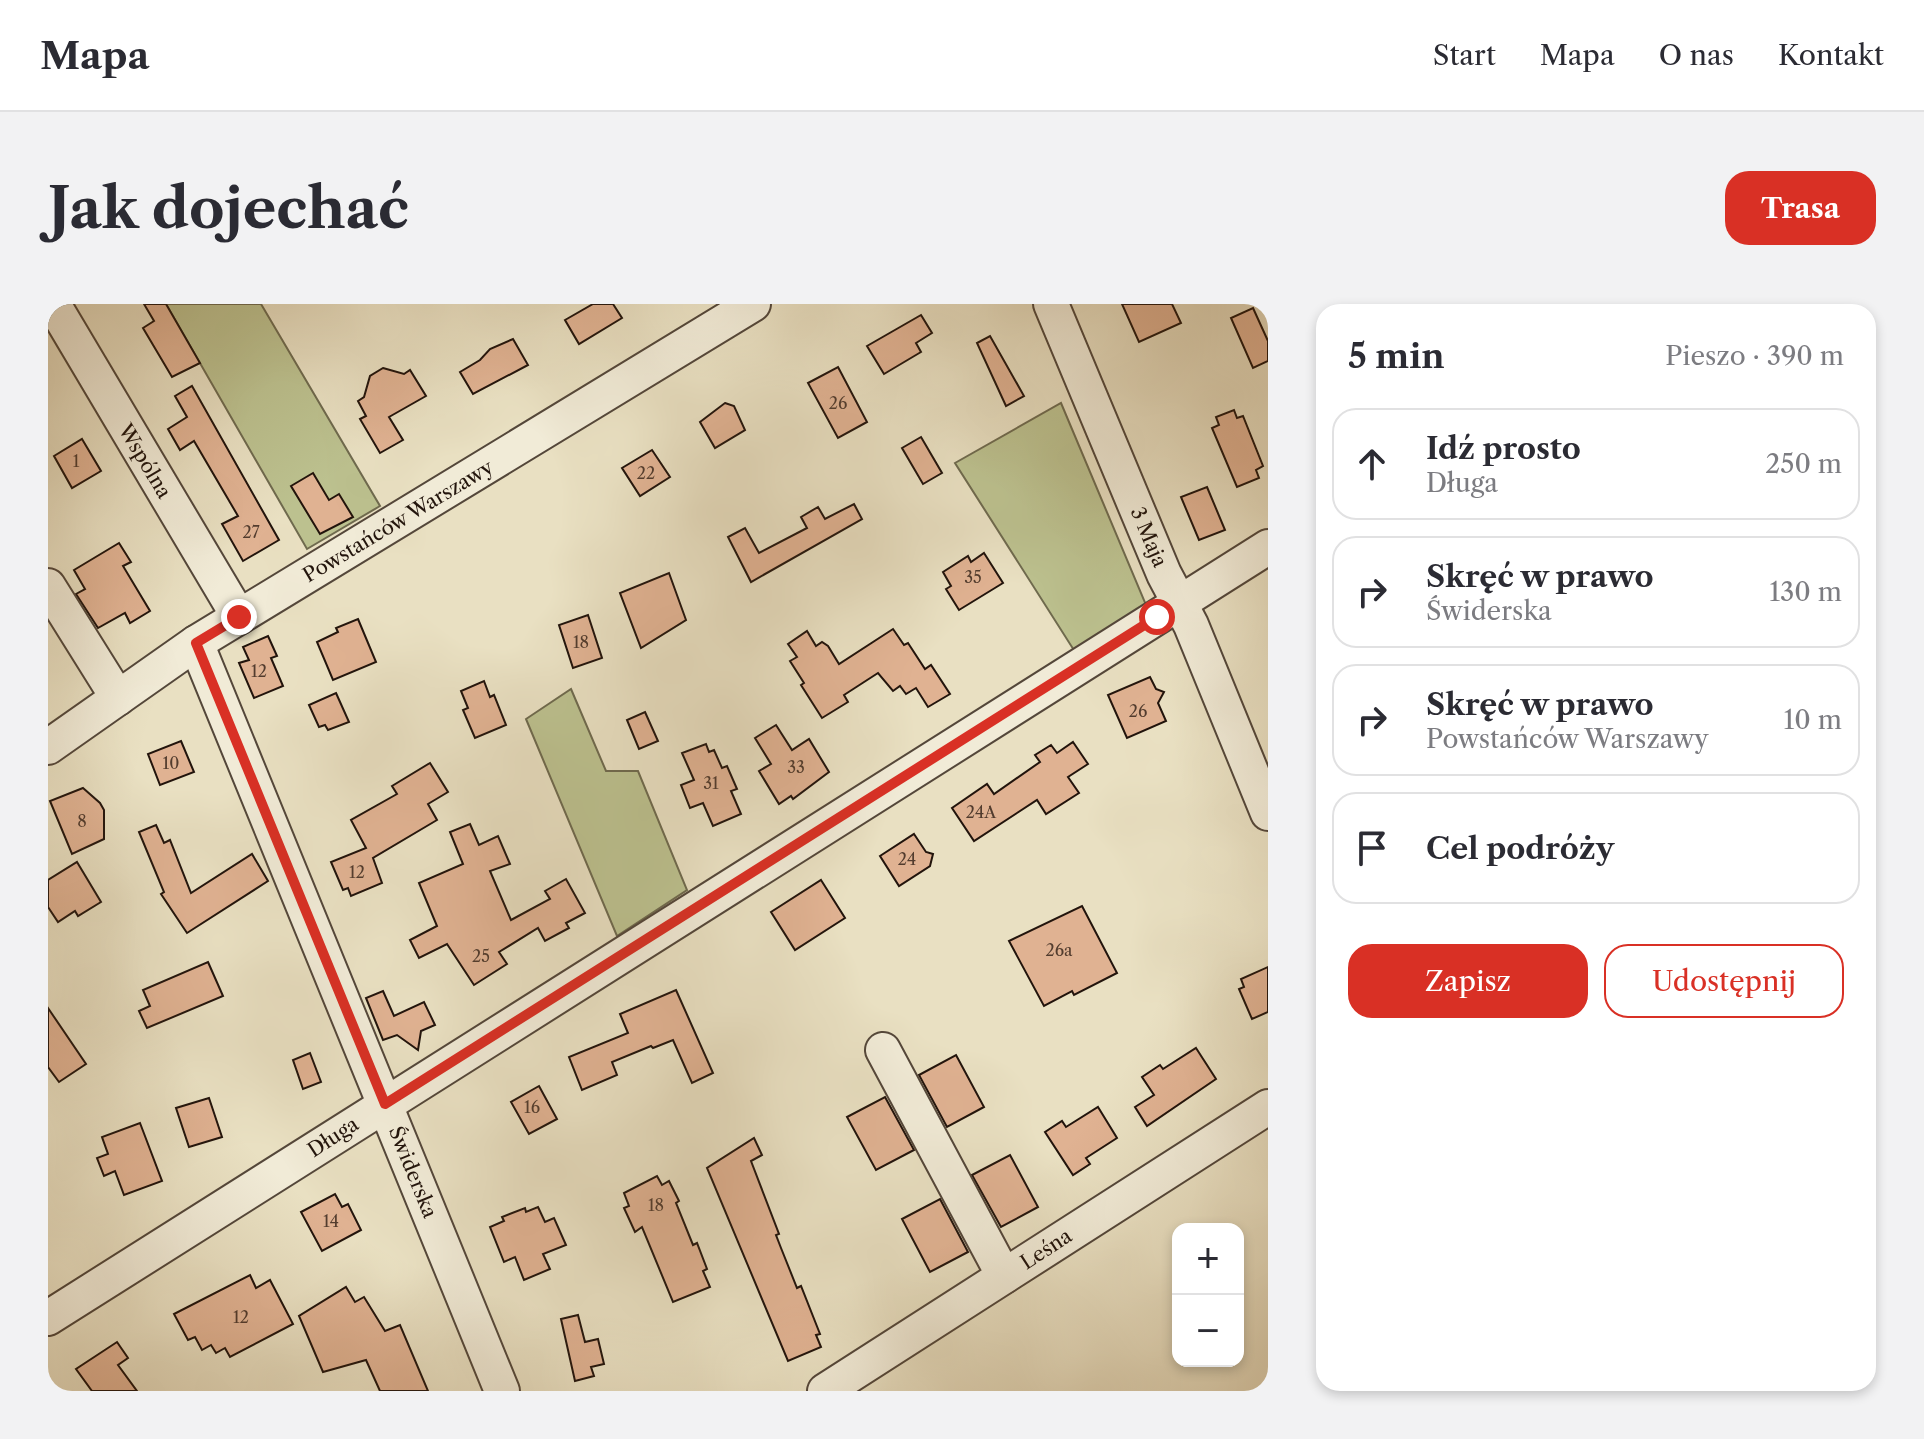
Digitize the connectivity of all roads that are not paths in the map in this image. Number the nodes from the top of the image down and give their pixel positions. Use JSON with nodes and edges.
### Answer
{"nodes":[{"id":1,"x":53,"y":304,"type":"edge"},
{"id":2,"x":753,"y":304,"type":"edge"},
{"id":3,"x":1051,"y":304,"type":"edge"},
{"id":4,"x":1268,"y":547,"type":"edge"},
{"id":5,"x":48,"y":586,"type":"edge"},
{"id":6,"x":1179,"y":603,"type":"junction"},
{"id":7,"x":239,"y":617,"type":"junction"},
{"id":8,"x":196,"y":643,"type":"junction"},
{"id":9,"x":118,"y":698,"type":"junction"},
{"id":10,"x":48,"y":747,"type":"edge"},
{"id":11,"x":1268,"y":813,"type":"edge"},
{"id":12,"x":883,"y":1050,"type":"dead end"},
{"id":13,"x":385,"y":1104,"type":"junction"},
{"id":14,"x":1268,"y":1107,"type":"edge"},
{"id":15,"x":1004,"y":1276,"type":"junction"},
{"id":16,"x":48,"y":1318,"type":"edge"},
{"id":17,"x":502,"y":1391,"type":"edge"},
{"id":18,"x":825,"y":1391,"type":"edge"}],
"edges":[{"from":1,"to":7,"type":"street","name":"Wspólna"},
{"from":2,"to":7,"type":"street","name":"Powstańców Warszawy"},
{"from":3,"to":6,"type":"street","name":"3 Maja"},
{"from":4,"to":6,"type":"street","name":"Długa"},
{"from":5,"to":9,"type":"street"},
{"from":6,"to":11,"type":"street","name":"3 Maja"},
{"from":6,"to":13,"type":"street","name":"Długa"},
{"from":7,"to":8,"type":"street","name":"Powstańców Warszawy"},
{"from":8,"to":9,"type":"street","name":"Powstańców Warszawy"},
{"from":8,"to":13,"type":"street","name":"Świderska"},
{"from":9,"to":10,"type":"street","name":"Powstańców Warszawy"},
{"from":12,"to":15,"type":"street"},
{"from":13,"to":16,"type":"street","name":"Długa"},
{"from":13,"to":17,"type":"street","name":"Świderska"},
{"from":14,"to":15,"type":"street","name":"Leśna"},
{"from":15,"to":18,"type":"street","name":"Leśna"}]}
